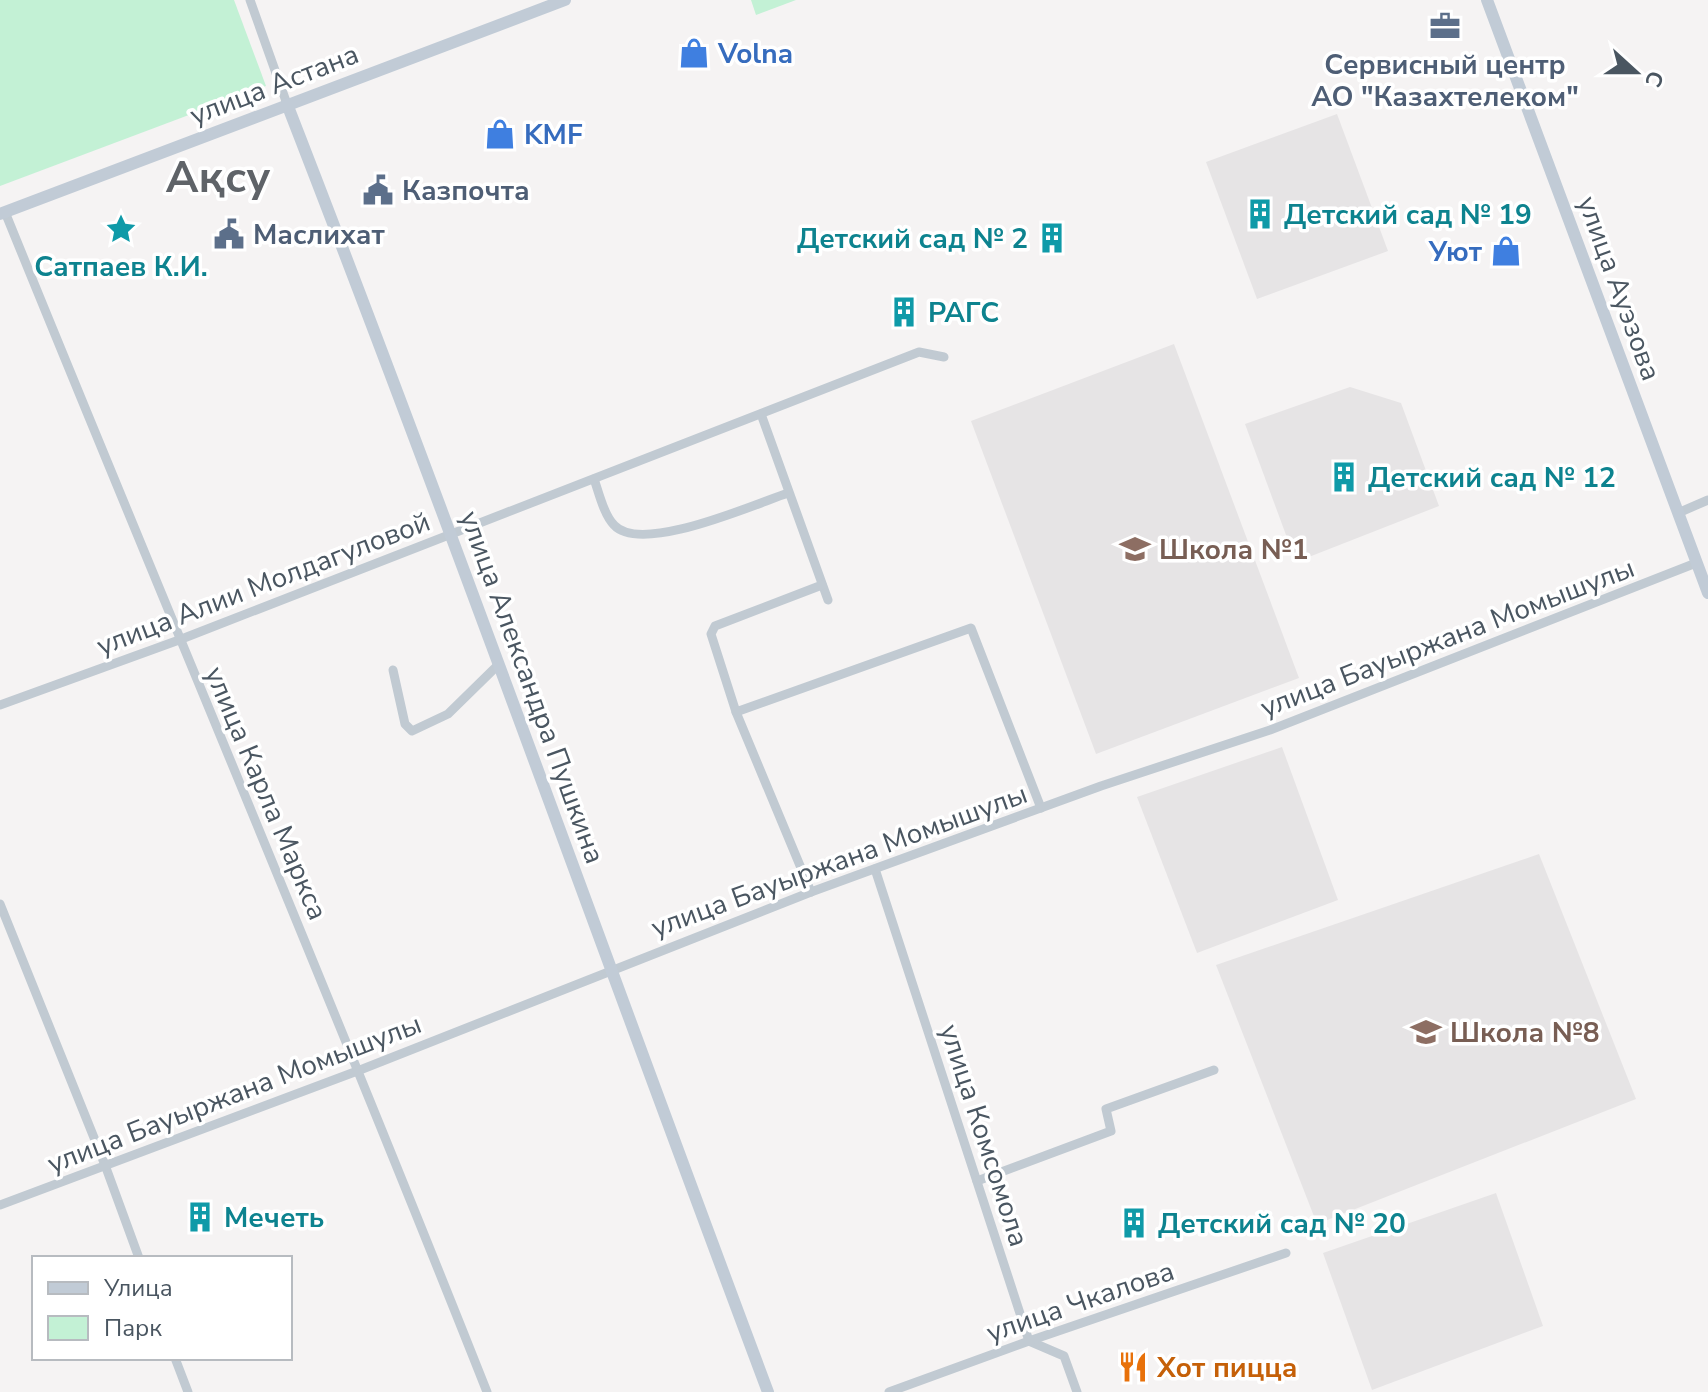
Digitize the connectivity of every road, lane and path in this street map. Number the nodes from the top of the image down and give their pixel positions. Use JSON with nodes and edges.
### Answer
{"nodes":[{"id":1,"x":250,"y":0,"type":"edge"},
{"id":2,"x":565,"y":0,"type":"edge"},
{"id":3,"x":1487,"y":0,"type":"edge"},
{"id":4,"x":287,"y":104,"type":"junction"},
{"id":5,"x":2,"y":213,"type":"edge"},
{"id":6,"x":944,"y":357,"type":"dead end"},
{"id":7,"x":761,"y":414,"type":"junction"},
{"id":8,"x":594,"y":479,"type":"junction"},
{"id":9,"x":788,"y":493,"type":"junction"},
{"id":10,"x":1708,"y":500,"type":"edge"},
{"id":11,"x":1678,"y":513,"type":"junction"},
{"id":12,"x":452,"y":534,"type":"junction"},
{"id":13,"x":1696,"y":563,"type":"junction"},
{"id":14,"x":822,"y":585,"type":"junction"},
{"id":15,"x":1708,"y":593,"type":"edge"},
{"id":16,"x":828,"y":600,"type":"dead end"},
{"id":17,"x":179,"y":640,"type":"junction"},
{"id":18,"x":498,"y":665,"type":"junction"},
{"id":19,"x":393,"y":670,"type":"dead end"},
{"id":20,"x":0,"y":705,"type":"edge"},
{"id":21,"x":736,"y":712,"type":"junction"},
{"id":22,"x":1041,"y":808,"type":"junction"},
{"id":23,"x":875,"y":869,"type":"junction"},
{"id":24,"x":811,"y":892,"type":"junction"},
{"id":25,"x":0,"y":904,"type":"edge"},
{"id":26,"x":610,"y":970,"type":"junction"},
{"id":27,"x":360,"y":1070,"type":"junction"},
{"id":28,"x":1214,"y":1070,"type":"dead end"},
{"id":29,"x":105,"y":1165,"type":"junction"},
{"id":30,"x":977,"y":1181,"type":"junction"},
{"id":31,"x":0,"y":1205,"type":"edge"},
{"id":32,"x":1286,"y":1253,"type":"dead end"},
{"id":33,"x":138,"y":1256,"type":"edge"},
{"id":34,"x":1029,"y":1341,"type":"junction"},
{"id":35,"x":176,"y":1360,"type":"edge"},
{"id":36,"x":188,"y":1392,"type":"edge"},
{"id":37,"x":487,"y":1392,"type":"edge"},
{"id":38,"x":768,"y":1392,"type":"edge"},
{"id":39,"x":889,"y":1392,"type":"edge"},
{"id":40,"x":1077,"y":1392,"type":"edge"}],
"edges":[{"from":1,"to":4,"type":"street","name":"улица Александра Пушкина"},
{"from":2,"to":4,"type":"street","name":"улица Астана"},
{"from":3,"to":11,"type":"street","name":"улица Ауэзова"},
{"from":4,"to":5,"type":"street","name":"улица Астана"},
{"from":4,"to":12,"type":"street","name":"улица Александра Пушкина"},
{"from":5,"to":17,"type":"street","name":"улица Карла Маркса"},
{"from":6,"to":7,"type":"street","name":"улица Алии Молдагуловой"},
{"from":7,"to":8,"type":"street","name":"улица Алии Молдагуловой"},
{"from":7,"to":9,"type":"street"},
{"from":8,"to":9,"type":"street"},
{"from":8,"to":12,"type":"street","name":"улица Алии Молдагуловой"},
{"from":9,"to":14,"type":"street"},
{"from":10,"to":11,"type":"street"},
{"from":11,"to":13,"type":"street","name":"улица Ауэзова"},
{"from":12,"to":17,"type":"street","name":"улица Алии Молдагуловой"},
{"from":12,"to":18,"type":"street","name":"улица Александра Пушкина"},
{"from":13,"to":15,"type":"street","name":"улица Ауэзова"},
{"from":13,"to":22,"type":"street","name":"улица Бауыржана Момышулы"},
{"from":14,"to":16,"type":"street"},
{"from":14,"to":21,"type":"street"},
{"from":17,"to":20,"type":"street","name":"улица Алии Молдагуловой"},
{"from":17,"to":27,"type":"street","name":"улица Карла Маркса"},
{"from":18,"to":19,"type":"street"},
{"from":18,"to":26,"type":"street","name":"улица Александра Пушкина"},
{"from":21,"to":22,"type":"street"},
{"from":21,"to":24,"type":"street"},
{"from":22,"to":23,"type":"street","name":"улица Бауыржана Момышулы"},
{"from":23,"to":24,"type":"street","name":"улица Бауыржана Момышулы"},
{"from":23,"to":30,"type":"street","name":"улица Комсомола"},
{"from":24,"to":26,"type":"street","name":"улица Бауыржана Момышулы"},
{"from":25,"to":29,"type":"street"},
{"from":26,"to":27,"type":"street","name":"улица Бауыржана Момышулы"},
{"from":26,"to":38,"type":"street","name":"улица Александра Пушкина"},
{"from":27,"to":29,"type":"street","name":"улица Бауыржана Момышулы"},
{"from":27,"to":37,"type":"street","name":"улица Карла Маркса"},
{"from":28,"to":30,"type":"street"},
{"from":29,"to":31,"type":"street","name":"улица Бауыржана Момышулы"},
{"from":29,"to":33,"type":"street"},
{"from":30,"to":34,"type":"street","name":"улица Комсомола"},
{"from":32,"to":34,"type":"street","name":"улица Чкалова"},
{"from":34,"to":39,"type":"street","name":"улица Чкалова"},
{"from":34,"to":40,"type":"street"},
{"from":35,"to":36,"type":"street"}]}
